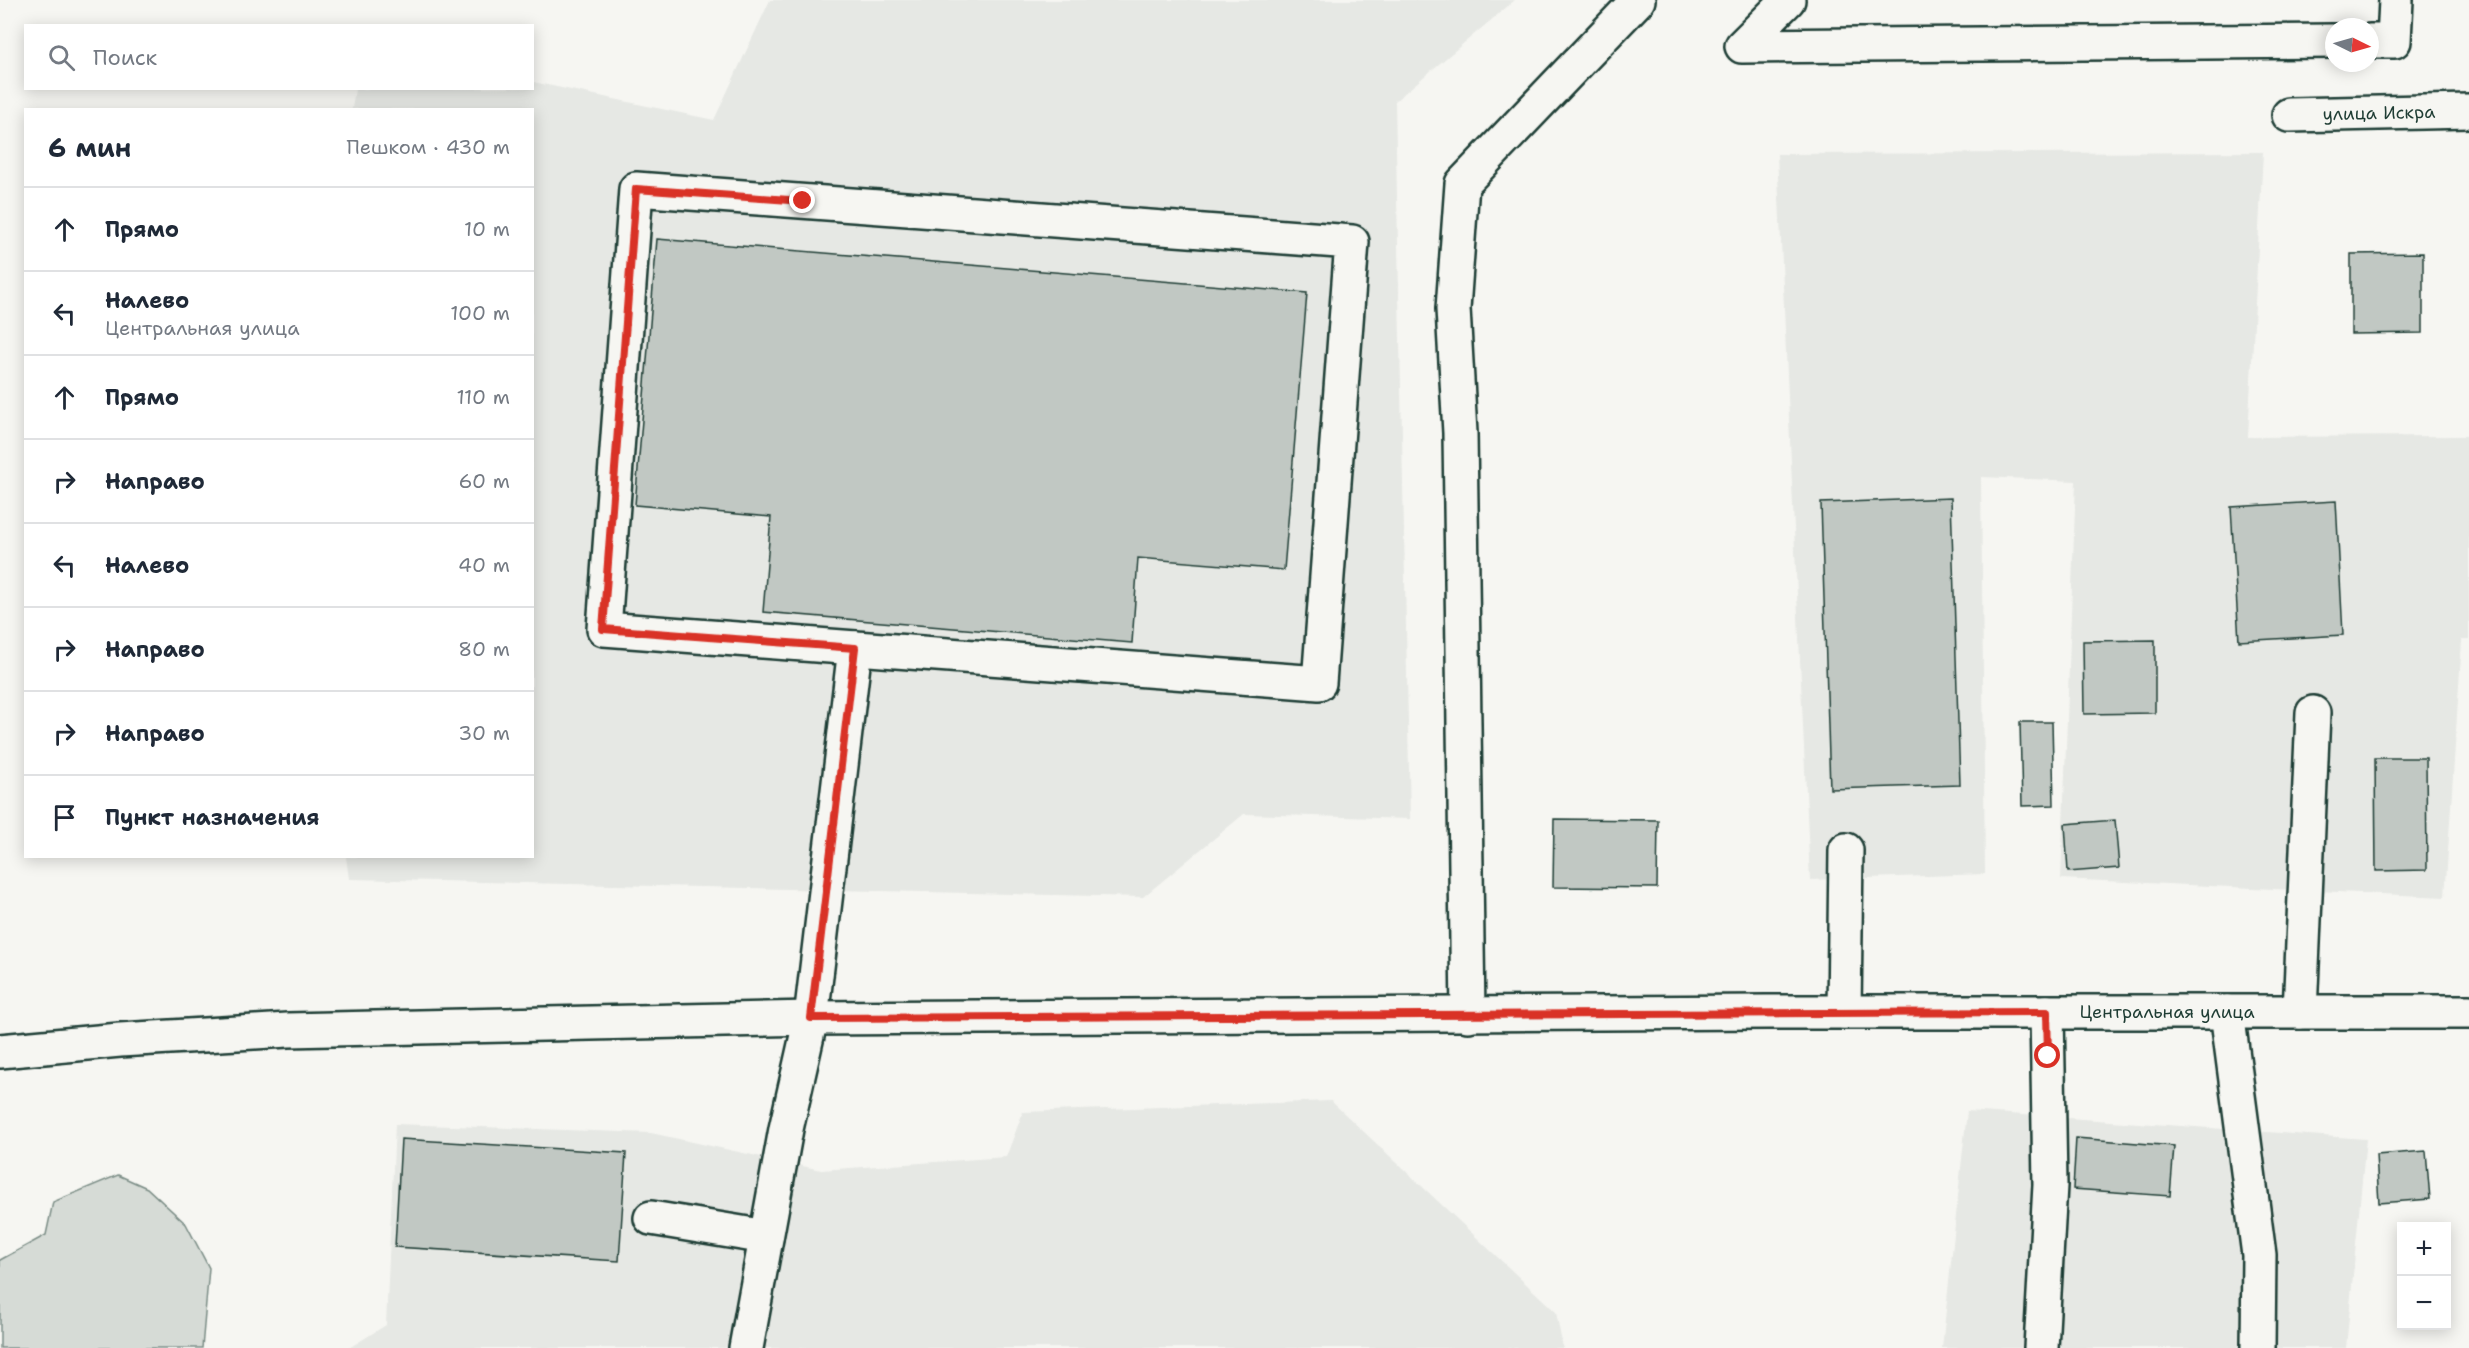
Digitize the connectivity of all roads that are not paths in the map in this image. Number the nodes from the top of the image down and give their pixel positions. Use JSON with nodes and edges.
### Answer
{"nodes":[{"id":1,"x":1638,"y":0,"type":"edge"},
{"id":2,"x":1788,"y":0,"type":"edge"},
{"id":3,"x":2396,"y":0,"type":"edge"},
{"id":4,"x":2325,"y":41,"type":"edge"},
{"id":5,"x":2379,"y":41,"type":"edge"},
{"id":6,"x":2469,"y":111,"type":"edge"},
{"id":7,"x":2289,"y":115,"type":"dead end"},
{"id":8,"x":855,"y":648,"type":"junction"},
{"id":9,"x":2313,"y":713,"type":"dead end"},
{"id":10,"x":1846,"y":850,"type":"dead end"},
{"id":11,"x":1844,"y":1012,"type":"junction"},
{"id":12,"x":2047,"y":1012,"type":"junction"},
{"id":13,"x":2227,"y":1012,"type":"junction"},
{"id":14,"x":2300,"y":1012,"type":"junction"},
{"id":15,"x":2469,"y":1012,"type":"edge"},
{"id":16,"x":1468,"y":1014,"type":"junction"},
{"id":17,"x":811,"y":1018,"type":"junction"},
{"id":18,"x":0,"y":1051,"type":"edge"},
{"id":19,"x":651,"y":1218,"type":"dead end"},
{"id":20,"x":766,"y":1237,"type":"junction"},
{"id":21,"x":746,"y":1348,"type":"edge"},
{"id":22,"x":2041,"y":1348,"type":"edge"},
{"id":23,"x":2258,"y":1348,"type":"edge"}],
"edges":[{"from":1,"to":16,"type":"main road"},
{"from":2,"to":4,"type":"main road"},
{"from":3,"to":5,"type":"main road"},
{"from":6,"to":7,"type":"main road","name":"улица Искра"},
{"from":8,"to":8,"type":"main road"},
{"from":8,"to":17,"type":"main road"},
{"from":9,"to":14,"type":"main road"},
{"from":10,"to":11,"type":"main road"},
{"from":11,"to":12,"type":"main road","name":"Центральная улица"},
{"from":11,"to":16,"type":"main road","name":"Центральная улица"},
{"from":12,"to":13,"type":"main road","name":"Центральная улица"},
{"from":12,"to":22,"type":"main road"},
{"from":13,"to":14,"type":"main road","name":"Центральная улица"},
{"from":13,"to":23,"type":"main road"},
{"from":14,"to":15,"type":"main road","name":"Центральная улица"},
{"from":16,"to":17,"type":"main road","name":"Центральная улица"},
{"from":17,"to":18,"type":"main road","name":"Центральная улица"},
{"from":17,"to":20,"type":"main road"},
{"from":19,"to":20,"type":"main road"},
{"from":20,"to":21,"type":"main road"}]}
